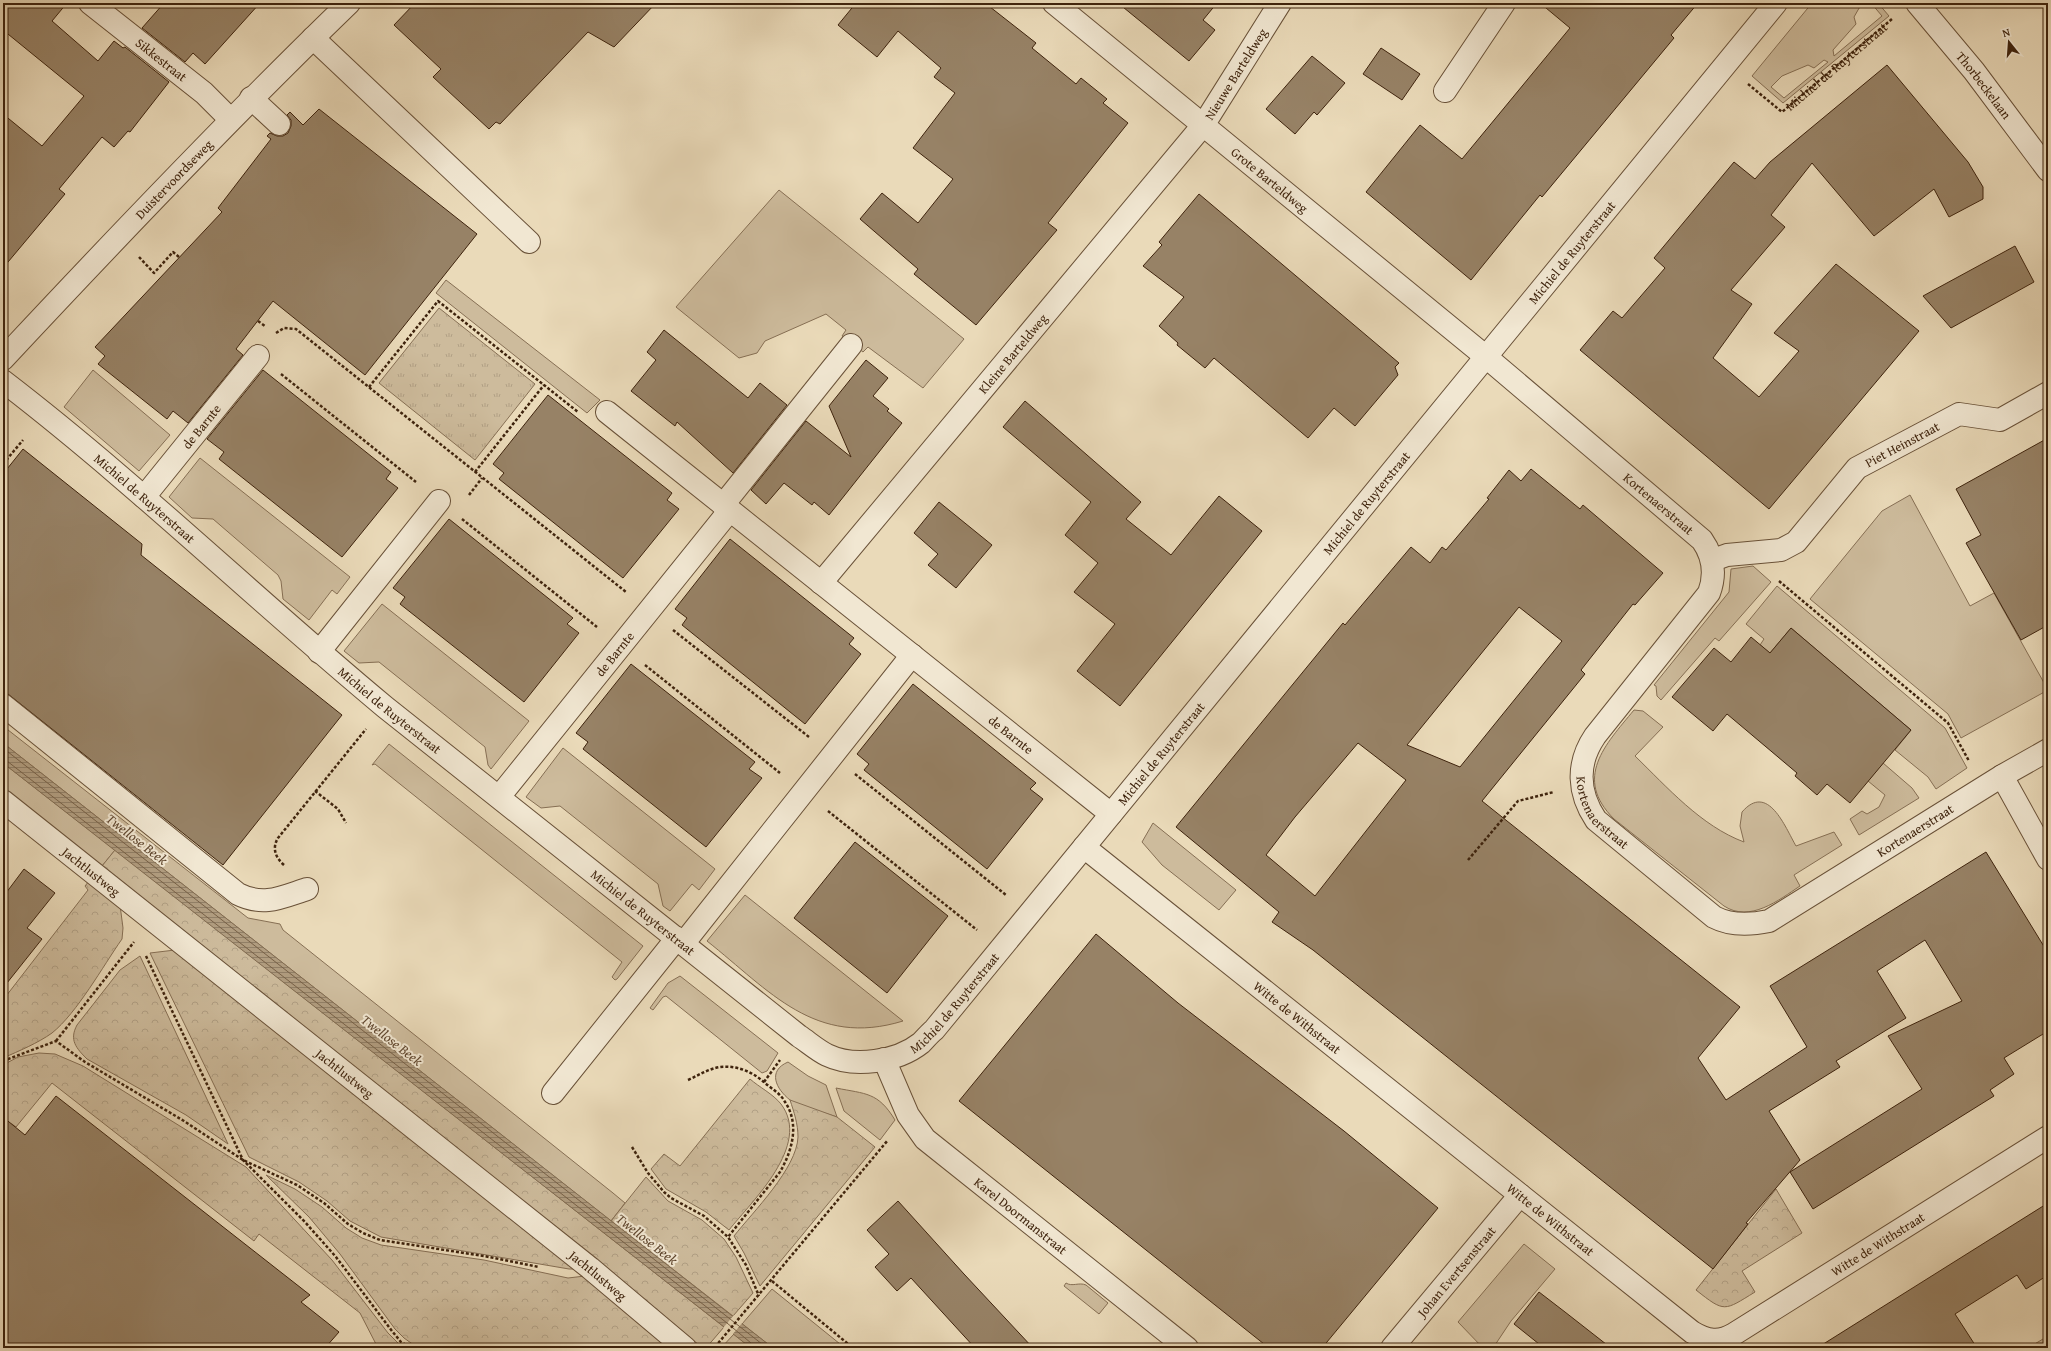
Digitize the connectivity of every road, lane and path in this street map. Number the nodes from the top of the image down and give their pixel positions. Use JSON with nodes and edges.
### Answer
{"nodes":[{"id":1,"x":90,"y":3,"type":"edge"},
{"id":2,"x":349,"y":3,"type":"edge"},
{"id":3,"x":1054,"y":3,"type":"edge"},
{"id":4,"x":1280,"y":3,"type":"edge"},
{"id":5,"x":1504,"y":3,"type":"edge"},
{"id":6,"x":1776,"y":3,"type":"edge"},
{"id":7,"x":1917,"y":3,"type":"edge"},
{"id":8,"x":1893,"y":18,"type":"dead end"},
{"id":9,"x":313,"y":38,"type":"junction"},
{"id":10,"x":1725,"y":64,"type":"junction"},
{"id":11,"x":1445,"y":91,"type":"dead end"},
{"id":12,"x":251,"y":98,"type":"junction"},
{"id":13,"x":230,"y":119,"type":"junction"},
{"id":14,"x":279,"y":124,"type":"dead end"},
{"id":15,"x":1204,"y":124,"type":"junction"},
{"id":16,"x":2048,"y":170,"type":"edge"},
{"id":17,"x":529,"y":242,"type":"dead end"},
{"id":18,"x":179,"y":258,"type":"dead end"},
{"id":19,"x":154,"y":273,"type":"dead end"},
{"id":20,"x":851,"y":345,"type":"dead end"},
{"id":21,"x":258,"y":356,"type":"joint"},
{"id":22,"x":1485,"y":356,"type":"junction"},
{"id":23,"x":3,"y":359,"type":"edge"},
{"id":24,"x":3,"y":381,"type":"edge"},
{"id":25,"x":544,"y":385,"type":"junction"},
{"id":26,"x":369,"y":387,"type":"dead end"},
{"id":27,"x":2048,"y":394,"type":"edge"},
{"id":28,"x":607,"y":412,"type":"joint"},
{"id":29,"x":23,"y":440,"type":"dead end"},
{"id":30,"x":3,"y":464,"type":"edge"},
{"id":31,"x":475,"y":472,"type":"dead end"},
{"id":32,"x":144,"y":497,"type":"junction"},
{"id":33,"x":439,"y":501,"type":"junction"},
{"id":34,"x":727,"y":508,"type":"junction"},
{"id":35,"x":1759,"y":553,"type":"junction"},
{"id":36,"x":1712,"y":560,"type":"junction"},
{"id":37,"x":821,"y":582,"type":"junction"},
{"id":38,"x":621,"y":646,"type":"junction"},
{"id":39,"x":318,"y":652,"type":"junction"},
{"id":40,"x":912,"y":655,"type":"junction"},
{"id":41,"x":3,"y":705,"type":"edge"},
{"id":42,"x":385,"y":707,"type":"junction"},
{"id":43,"x":2048,"y":750,"type":"edge"},
{"id":44,"x":2002,"y":776,"type":"junction"},
{"id":45,"x":1581,"y":785,"type":"junction"},
{"id":46,"x":1984,"y":788,"type":"junction"},
{"id":47,"x":315,"y":791,"type":"junction"},
{"id":48,"x":804,"y":792,"type":"junction"},
{"id":49,"x":499,"y":797,"type":"junction"},
{"id":50,"x":3,"y":801,"type":"edge"},
{"id":51,"x":1111,"y":814,"type":"junction"},
{"id":52,"x":346,"y":823,"type":"dead end"},
{"id":53,"x":1084,"y":848,"type":"junction"},
{"id":54,"x":2048,"y":859,"type":"edge"},
{"id":55,"x":1468,"y":860,"type":"dead end"},
{"id":56,"x":288,"y":870,"type":"dead end"},
{"id":57,"x":307,"y":889,"type":"dead end"},
{"id":58,"x":151,"y":919,"type":"junction"},
{"id":59,"x":137,"y":937,"type":"junction"},
{"id":60,"x":680,"y":941,"type":"junction"},
{"id":61,"x":1001,"y":949,"type":"junction"},
{"id":62,"x":56,"y":1041,"type":"junction"},
{"id":63,"x":884,"y":1059,"type":"junction"},
{"id":64,"x":3,"y":1062,"type":"edge"},
{"id":65,"x":688,"y":1080,"type":"dead end"},
{"id":66,"x":553,"y":1093,"type":"dead end"},
{"id":67,"x":908,"y":1115,"type":"junction"},
{"id":68,"x":2048,"y":1137,"type":"edge"},
{"id":69,"x":632,"y":1147,"type":"dead end"},
{"id":70,"x":242,"y":1160,"type":"junction"},
{"id":71,"x":1520,"y":1195,"type":"junction"},
{"id":72,"x":728,"y":1237,"type":"junction"},
{"id":73,"x":545,"y":1269,"type":"dead end"},
{"id":74,"x":772,"y":1281,"type":"junction"},
{"id":75,"x":759,"y":1296,"type":"junction"},
{"id":76,"x":716,"y":1345,"type":"dead end"},
{"id":77,"x":411,"y":1348,"type":"edge"},
{"id":78,"x":685,"y":1348,"type":"edge"},
{"id":79,"x":854,"y":1348,"type":"edge"},
{"id":80,"x":1187,"y":1348,"type":"edge"},
{"id":81,"x":1392,"y":1348,"type":"edge"}],
"edges":[{"from":1,"to":13,"type":"street","name":"Sikkestraat"},
{"from":2,"to":9,"type":"street","name":"Duistervoordseweg"},
{"from":3,"to":15,"type":"street","name":"Grote Barteldweg"},
{"from":4,"to":15,"type":"street","name":"Nieuwe Barteldweg"},
{"from":5,"to":11,"type":"street"},
{"from":6,"to":10,"type":"street","name":"Michiel de Ruyterstraat"},
{"from":7,"to":16,"type":"street","name":"Thorbeckelaan"},
{"from":8,"to":10,"type":"path","name":"Michiel de Ruyterstraat"},
{"from":9,"to":12,"type":"street","name":"Duistervoordseweg"},
{"from":9,"to":17,"type":"street"},
{"from":10,"to":22,"type":"street","name":"Michiel de Ruyterstraat"},
{"from":12,"to":13,"type":"street","name":"Duistervoordseweg"},
{"from":12,"to":14,"type":"street"},
{"from":13,"to":23,"type":"street","name":"Duistervoordseweg"},
{"from":15,"to":22,"type":"street","name":"Grote Barteldweg"},
{"from":15,"to":37,"type":"street","name":"Kleine Barteldweg"},
{"from":18,"to":19,"type":"path"},
{"from":20,"to":34,"type":"street"},
{"from":21,"to":32,"type":"street","name":"de Barnte"},
{"from":21,"to":33,"type":"path"},
{"from":22,"to":36,"type":"street","name":"Kortenaerstraat"},
{"from":22,"to":51,"type":"street","name":"Michiel de Ruyterstraat"},
{"from":24,"to":32,"type":"street","name":"Michiel de Ruyterstraat"},
{"from":25,"to":26,"type":"path"},
{"from":25,"to":28,"type":"path"},
{"from":25,"to":31,"type":"path"},
{"from":27,"to":35,"type":"street","name":"Piet Heinstraat"},
{"from":28,"to":34,"type":"street","name":"de Barnte"},
{"from":29,"to":30,"type":"path"},
{"from":32,"to":39,"type":"street","name":"Michiel de Ruyterstraat"},
{"from":33,"to":38,"type":"path"},
{"from":33,"to":39,"type":"street"},
{"from":34,"to":37,"type":"street","name":"de Barnte"},
{"from":34,"to":38,"type":"street","name":"de Barnte"},
{"from":35,"to":36,"type":"street","name":"Piet Heinstraat"},
{"from":35,"to":46,"type":"path"},
{"from":36,"to":45,"type":"street","name":"Kortenaerstraat"},
{"from":37,"to":40,"type":"street","name":"de Barnte"},
{"from":38,"to":48,"type":"path"},
{"from":38,"to":49,"type":"street","name":"de Barnte"},
{"from":39,"to":42,"type":"street","name":"Michiel de Ruyterstraat"},
{"from":40,"to":48,"type":"street"},
{"from":40,"to":51,"type":"street","name":"de Barnte"},
{"from":41,"to":57,"type":"street"},
{"from":42,"to":47,"type":"path"},
{"from":42,"to":49,"type":"street","name":"Michiel de Ruyterstraat"},
{"from":43,"to":44,"type":"street","name":"Kortenaerstraat"},
{"from":44,"to":46,"type":"street","name":"Kortenaerstraat"},
{"from":44,"to":54,"type":"street"},
{"from":45,"to":46,"type":"street","name":"Kortenaerstraat"},
{"from":45,"to":55,"type":"path"},
{"from":47,"to":52,"type":"path"},
{"from":47,"to":56,"type":"path"},
{"from":48,"to":60,"type":"street"},
{"from":48,"to":61,"type":"path"},
{"from":49,"to":60,"type":"street","name":"Michiel de Ruyterstraat"},
{"from":50,"to":58,"type":"street","name":"Jachtlustweg"},
{"from":51,"to":53,"type":"street","name":"Michiel de Ruyterstraat"},
{"from":53,"to":61,"type":"street","name":"Michiel de Ruyterstraat"},
{"from":53,"to":71,"type":"street","name":"Witte de Withstraat"},
{"from":58,"to":59,"type":"path"},
{"from":58,"to":78,"type":"street","name":"Jachtlustweg"},
{"from":59,"to":62,"type":"path"},
{"from":59,"to":70,"type":"path"},
{"from":60,"to":63,"type":"street","name":"Michiel de Ruyterstraat"},
{"from":60,"to":66,"type":"street"},
{"from":61,"to":63,"type":"street","name":"Michiel de Ruyterstraat"},
{"from":62,"to":64,"type":"path"},
{"from":62,"to":70,"type":"path"},
{"from":63,"to":67,"type":"street","name":"Karel Doormanstraat"},
{"from":65,"to":72,"type":"path"},
{"from":67,"to":74,"type":"path"},
{"from":67,"to":80,"type":"street","name":"Karel Doormanstraat"},
{"from":68,"to":71,"type":"street","name":"Witte de Withstraat"},
{"from":69,"to":72,"type":"path"},
{"from":70,"to":73,"type":"path"},
{"from":70,"to":77,"type":"path"},
{"from":71,"to":81,"type":"street","name":"Johan Evertsenstraat"},
{"from":72,"to":75,"type":"path"},
{"from":74,"to":75,"type":"path"},
{"from":74,"to":79,"type":"path"},
{"from":75,"to":76,"type":"path"}]}
